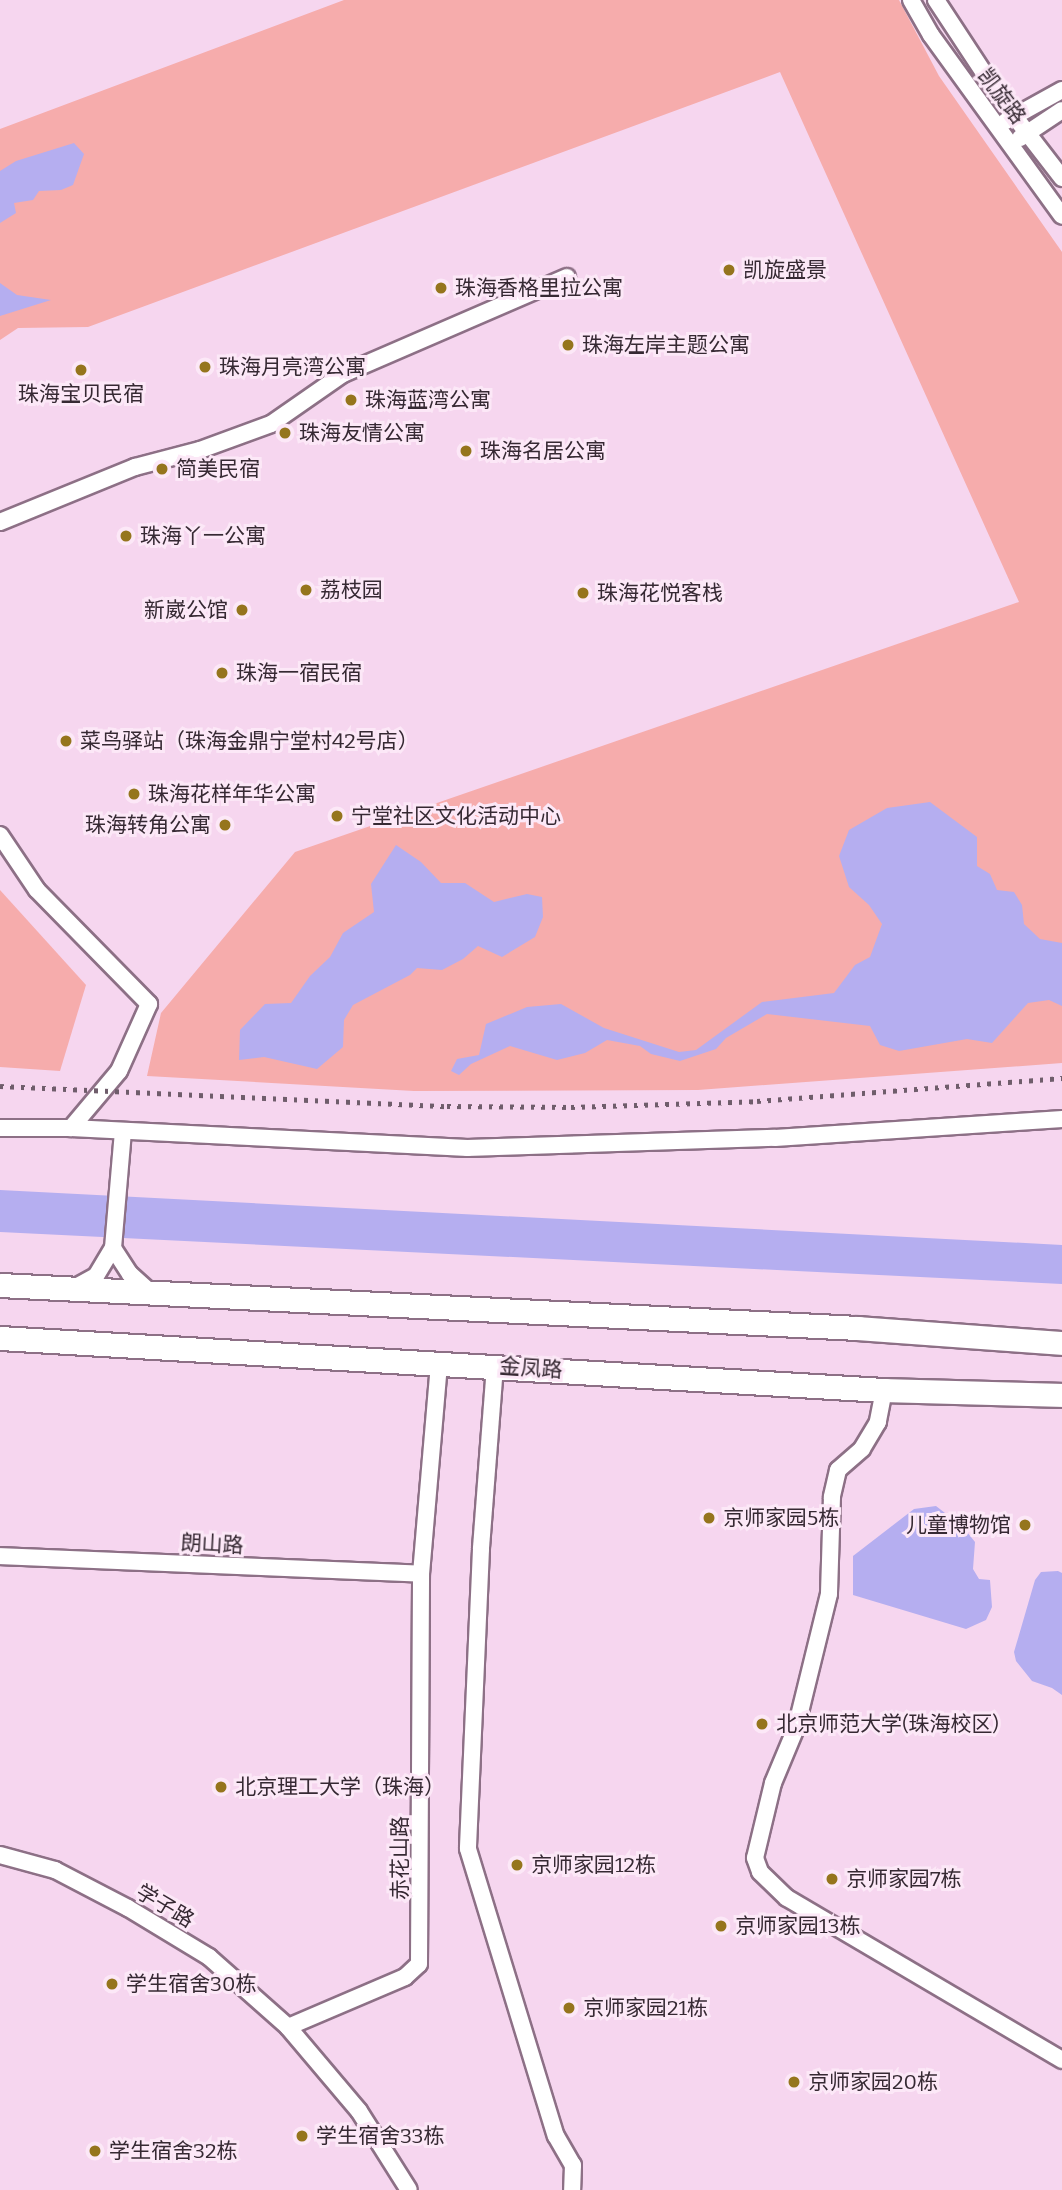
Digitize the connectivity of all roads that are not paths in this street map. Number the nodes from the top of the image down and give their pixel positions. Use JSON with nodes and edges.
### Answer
{"nodes":[{"id":1,"x":911,"y":0,"type":"edge"},
{"id":2,"x":936,"y":0,"type":"edge"},
{"id":3,"x":1062,"y":90,"type":"edge"},
{"id":4,"x":1062,"y":110,"type":"edge"},
{"id":5,"x":1014,"y":115,"type":"junction"},
{"id":6,"x":999,"y":127,"type":"junction"},
{"id":7,"x":1027,"y":132,"type":"junction"},
{"id":8,"x":1012,"y":144,"type":"junction"},
{"id":9,"x":1062,"y":178,"type":"edge"},
{"id":10,"x":1062,"y":216,"type":"edge"},
{"id":11,"x":567,"y":277,"type":"dead end"},
{"id":12,"x":0,"y":522,"type":"edge"},
{"id":13,"x":0,"y":835,"type":"edge"},
{"id":14,"x":1062,"y":1119,"type":"edge"},
{"id":15,"x":0,"y":1128,"type":"edge"},
{"id":16,"x":71,"y":1128,"type":"junction"},
{"id":17,"x":123,"y":1131,"type":"junction"},
{"id":18,"x":113,"y":1248,"type":"junction"},
{"id":19,"x":0,"y":1285,"type":"edge"},
{"id":20,"x":71,"y":1289,"type":"junction"},
{"id":21,"x":149,"y":1291,"type":"junction"},
{"id":22,"x":0,"y":1338,"type":"edge"},
{"id":23,"x":1062,"y":1343,"type":"edge"},
{"id":24,"x":439,"y":1363,"type":"junction"},
{"id":25,"x":495,"y":1366,"type":"junction"},
{"id":26,"x":884,"y":1390,"type":"junction"},
{"id":27,"x":1062,"y":1395,"type":"edge"},
{"id":28,"x":0,"y":1556,"type":"edge"},
{"id":29,"x":421,"y":1574,"type":"junction"},
{"id":30,"x":0,"y":1855,"type":"edge"},
{"id":31,"x":288,"y":2027,"type":"junction"},
{"id":32,"x":1062,"y":2060,"type":"edge"},
{"id":33,"x":409,"y":2190,"type":"edge"},
{"id":34,"x":572,"y":2190,"type":"edge"}],
"edges":[{"from":1,"to":6,"type":"street","name":"凯旋路"},
{"from":2,"to":5,"type":"street","name":"凯旋路"},
{"from":3,"to":5,"type":"street"},
{"from":4,"to":7,"type":"street"},
{"from":5,"to":6,"type":"street"},
{"from":5,"to":7,"type":"street","name":"凯旋路"},
{"from":6,"to":8,"type":"street","name":"凯旋路"},
{"from":7,"to":8,"type":"street"},
{"from":7,"to":9,"type":"street","name":"凯旋路"},
{"from":8,"to":10,"type":"street","name":"凯旋路"},
{"from":11,"to":12,"type":"street"},
{"from":13,"to":16,"type":"street"},
{"from":14,"to":17,"type":"street"},
{"from":15,"to":16,"type":"street"},
{"from":16,"to":17,"type":"street"},
{"from":17,"to":18,"type":"street"},
{"from":18,"to":20,"type":"street"},
{"from":18,"to":21,"type":"street"},
{"from":19,"to":20,"type":"highway"},
{"from":20,"to":21,"type":"highway"},
{"from":21,"to":23,"type":"highway"},
{"from":22,"to":24,"type":"highway","name":"金凤路"},
{"from":24,"to":25,"type":"highway","name":"金凤路"},
{"from":24,"to":29,"type":"street","name":"赤花山路"},
{"from":25,"to":26,"type":"highway","name":"金凤路"},
{"from":25,"to":34,"type":"street"},
{"from":26,"to":27,"type":"highway","name":"金凤路"},
{"from":26,"to":32,"type":"street"},
{"from":28,"to":29,"type":"street","name":"朗山路"},
{"from":29,"to":31,"type":"street","name":"赤花山路"},
{"from":30,"to":31,"type":"street","name":"学子路"},
{"from":31,"to":33,"type":"street"}]}
